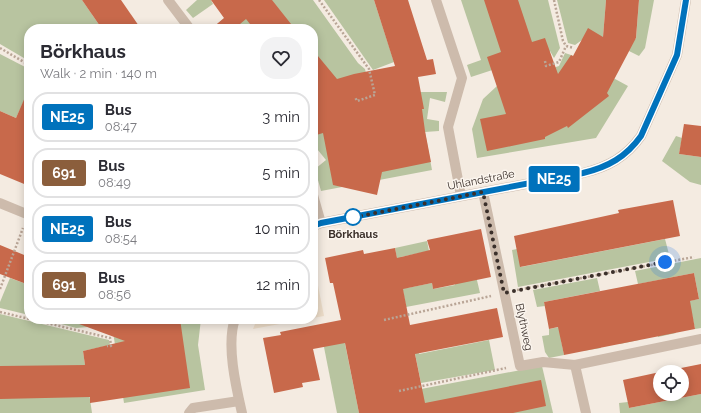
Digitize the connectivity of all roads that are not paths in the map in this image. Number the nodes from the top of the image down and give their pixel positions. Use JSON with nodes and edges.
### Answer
{"nodes":[{"id":1,"x":168,"y":0,"type":"edge"},
{"id":2,"x":436,"y":0,"type":"edge"},
{"id":3,"x":686,"y":0,"type":"edge"},
{"id":4,"x":186,"y":24,"type":"edge"},
{"id":5,"x":483,"y":192,"type":"junction"},
{"id":6,"x":461,"y":196,"type":"junction"},
{"id":7,"x":0,"y":203,"type":"edge"},
{"id":8,"x":24,"y":213,"type":"edge"},
{"id":9,"x":318,"y":225,"type":"edge"},
{"id":10,"x":234,"y":324,"type":"edge"},
{"id":11,"x":701,"y":339,"type":"edge"},
{"id":12,"x":575,"y":365,"type":"junction"},
{"id":13,"x":239,"y":401,"type":"junction"},
{"id":14,"x":189,"y":413,"type":"edge"},
{"id":15,"x":242,"y":413,"type":"edge"},
{"id":16,"x":586,"y":413,"type":"edge"}],
"edges":[{"from":1,"to":4,"type":"street"},
{"from":2,"to":6,"type":"street"},
{"from":3,"to":5,"type":"street","name":"Uhlandstraße"},
{"from":5,"to":6,"type":"street","name":"Uhlandstraße"},
{"from":5,"to":12,"type":"street","name":"Blythweg"},
{"from":6,"to":9,"type":"street","name":"Uhlandstraße"},
{"from":7,"to":8,"type":"street"},
{"from":10,"to":13,"type":"street"},
{"from":11,"to":12,"type":"street","name":"Blythweg"},
{"from":12,"to":16,"type":"street"},
{"from":13,"to":14,"type":"street"},
{"from":13,"to":15,"type":"street"}]}
